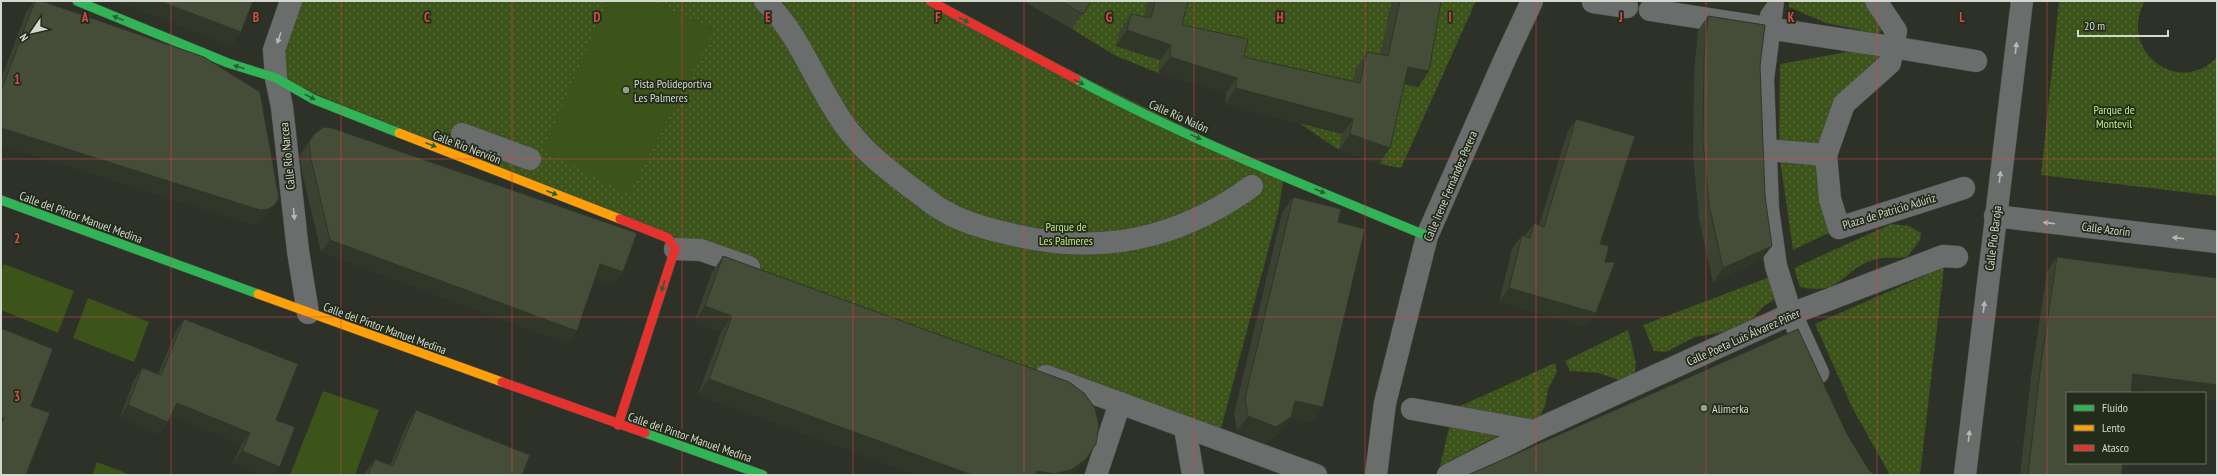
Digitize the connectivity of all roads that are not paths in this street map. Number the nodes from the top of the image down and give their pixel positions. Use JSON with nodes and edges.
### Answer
{"nodes":[{"id":1,"x":77,"y":1,"type":"edge"},
{"id":2,"x":291,"y":1,"type":"edge"},
{"id":3,"x":765,"y":1,"type":"edge"},
{"id":4,"x":930,"y":1,"type":"edge"},
{"id":5,"x":1532,"y":1,"type":"edge"},
{"id":6,"x":1773,"y":1,"type":"edge"},
{"id":7,"x":1876,"y":1,"type":"edge"},
{"id":8,"x":2022,"y":1,"type":"edge"},
{"id":9,"x":1593,"y":2,"type":"edge"},
{"id":10,"x":1627,"y":7,"type":"dead end"},
{"id":11,"x":1650,"y":10,"type":"dead end"},
{"id":12,"x":1769,"y":28,"type":"junction"},
{"id":13,"x":1892,"y":47,"type":"junction"},
{"id":14,"x":1976,"y":61,"type":"dead end"},
{"id":15,"x":276,"y":78,"type":"junction"},
{"id":16,"x":462,"y":134,"type":"dead end"},
{"id":17,"x":1766,"y":150,"type":"junction"},
{"id":18,"x":1826,"y":155,"type":"junction"},
{"id":19,"x":530,"y":159,"type":"dead end"},
{"id":20,"x":1252,"y":186,"type":"dead end"},
{"id":21,"x":1964,"y":188,"type":"dead end"},
{"id":22,"x":1,"y":200,"type":"edge"},
{"id":23,"x":1995,"y":216,"type":"junction"},
{"id":24,"x":1427,"y":236,"type":"junction"},
{"id":25,"x":2217,"y":242,"type":"edge"},
{"id":26,"x":675,"y":249,"type":"junction"},
{"id":27,"x":1957,"y":258,"type":"dead end"},
{"id":28,"x":767,"y":274,"type":"edge"},
{"id":29,"x":308,"y":313,"type":"junction"},
{"id":30,"x":1791,"y":314,"type":"junction"},
{"id":31,"x":1024,"y":368,"type":"edge"},
{"id":32,"x":1826,"y":389,"type":"edge"},
{"id":33,"x":1120,"y":403,"type":"junction"},
{"id":34,"x":1412,"y":409,"type":"dead end"},
{"id":35,"x":618,"y":425,"type":"junction"},
{"id":36,"x":1185,"y":428,"type":"junction"},
{"id":37,"x":1534,"y":431,"type":"junction"},
{"id":38,"x":1102,"y":473,"type":"edge"},
{"id":39,"x":762,"y":475,"type":"edge"},
{"id":40,"x":1192,"y":475,"type":"edge"},
{"id":41,"x":1316,"y":475,"type":"edge"},
{"id":42,"x":1376,"y":475,"type":"edge"},
{"id":43,"x":1448,"y":475,"type":"edge"},
{"id":44,"x":1965,"y":475,"type":"edge"}],
"edges":[{"from":15,"to":1,"type":"street","name":"Calle Río Nervión","one_way":true},
{"from":2,"to":15,"type":"street","name":"Calle Río Narcea","one_way":true},
{"from":3,"to":20,"type":"street"},
{"from":4,"to":24,"type":"street","name":"Calle Río Nalón","one_way":true},
{"from":5,"to":24,"type":"street","name":"Calle Irene Fernández Perera"},
{"from":6,"to":12,"type":"street"},
{"from":7,"to":13,"type":"street","name":"Plaza de Patricio Adúriz"},
{"from":23,"to":8,"type":"street","name":"Calle Pío Baroja","one_way":true},
{"from":9,"to":10,"type":"street"},
{"from":11,"to":12,"type":"street"},
{"from":12,"to":13,"type":"street"},
{"from":12,"to":17,"type":"street"},
{"from":13,"to":14,"type":"street"},
{"from":13,"to":18,"type":"street","name":"Plaza de Patricio Adúriz"},
{"from":15,"to":26,"type":"street","name":"Calle Río Nervión","one_way":true},
{"from":15,"to":29,"type":"street","name":"Calle Río Narcea","one_way":true},
{"from":16,"to":19,"type":"street"},
{"from":17,"to":18,"type":"street"},
{"from":17,"to":30,"type":"street"},
{"from":18,"to":21,"type":"street","name":"Plaza de Patricio Adúriz"},
{"from":22,"to":29,"type":"street","name":"Calle del Pintor Manuel Medina"},
{"from":25,"to":23,"type":"street","name":"Calle Azorín","one_way":true},
{"from":44,"to":23,"type":"street","name":"Calle Pío Baroja","one_way":true},
{"from":24,"to":42,"type":"street","name":"Calle Irene Fernández Perera"},
{"from":26,"to":28,"type":"street"},
{"from":26,"to":35,"type":"street","one_way":true},
{"from":27,"to":30,"type":"street","name":"Calle Poeta Luis Álvarez Piñer"},
{"from":29,"to":35,"type":"street","name":"Calle del Pintor Manuel Medina"},
{"from":30,"to":32,"type":"street"},
{"from":30,"to":37,"type":"street","name":"Calle Poeta Luis Álvarez Piñer"},
{"from":31,"to":33,"type":"street"},
{"from":33,"to":36,"type":"street"},
{"from":33,"to":38,"type":"street"},
{"from":34,"to":37,"type":"street"},
{"from":35,"to":39,"type":"street","name":"Calle del Pintor Manuel Medina"},
{"from":36,"to":40,"type":"street"},
{"from":36,"to":41,"type":"street"},
{"from":37,"to":43,"type":"street","name":"Calle Poeta Luis Álvarez Piñer"}]}
